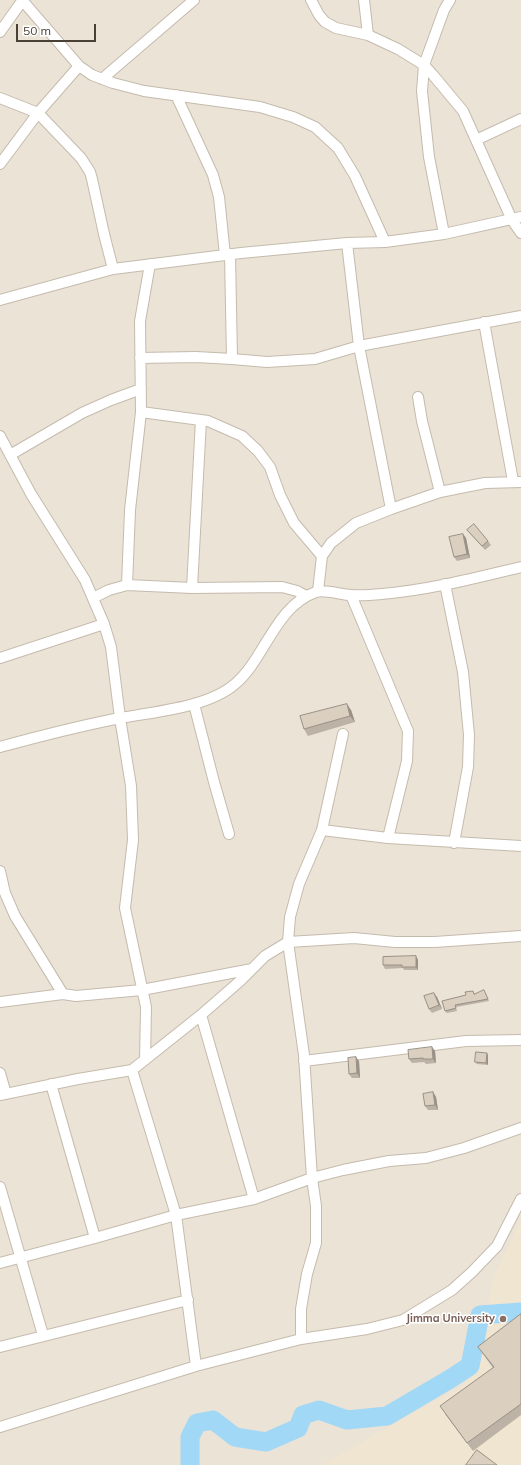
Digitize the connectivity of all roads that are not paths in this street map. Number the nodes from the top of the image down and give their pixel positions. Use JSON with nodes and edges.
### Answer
{"nodes":[{"id":1,"x":22,"y":0,"type":"edge"},
{"id":2,"x":194,"y":0,"type":"edge"},
{"id":3,"x":311,"y":0,"type":"edge"},
{"id":4,"x":364,"y":0,"type":"edge"},
{"id":5,"x":450,"y":0,"type":"edge"},
{"id":6,"x":0,"y":32,"type":"edge"},
{"id":7,"x":368,"y":35,"type":"junction"},
{"id":8,"x":424,"y":65,"type":"junction"},
{"id":9,"x":79,"y":66,"type":"junction"},
{"id":10,"x":102,"y":79,"type":"junction"},
{"id":11,"x":176,"y":95,"type":"junction"},
{"id":12,"x":0,"y":98,"type":"edge"},
{"id":13,"x":38,"y":113,"type":"junction"},
{"id":14,"x":521,"y":119,"type":"edge"},
{"id":15,"x":476,"y":140,"type":"junction"},
{"id":16,"x":0,"y":164,"type":"edge"},
{"id":17,"x":517,"y":218,"type":"edge"},
{"id":18,"x":521,"y":233,"type":"edge"},
{"id":19,"x":444,"y":234,"type":"junction"},
{"id":20,"x":385,"y":242,"type":"junction"},
{"id":21,"x":347,"y":243,"type":"junction"},
{"id":22,"x":227,"y":254,"type":"junction"},
{"id":23,"x":150,"y":264,"type":"junction"},
{"id":24,"x":113,"y":269,"type":"junction"},
{"id":25,"x":0,"y":300,"type":"edge"},
{"id":26,"x":521,"y":316,"type":"edge"},
{"id":27,"x":484,"y":322,"type":"junction"},
{"id":28,"x":359,"y":346,"type":"junction"},
{"id":29,"x":140,"y":358,"type":"junction"},
{"id":30,"x":232,"y":359,"type":"junction"},
{"id":31,"x":141,"y":389,"type":"junction"},
{"id":32,"x":418,"y":397,"type":"dead end"},
{"id":33,"x":141,"y":412,"type":"junction"},
{"id":34,"x":201,"y":420,"type":"junction"},
{"id":35,"x":0,"y":436,"type":"edge"},
{"id":36,"x":10,"y":455,"type":"junction"},
{"id":37,"x":517,"y":482,"type":"edge"},
{"id":38,"x":440,"y":492,"type":"junction"},
{"id":39,"x":391,"y":509,"type":"junction"},
{"id":40,"x":322,"y":556,"type":"junction"},
{"id":41,"x":521,"y":568,"type":"edge"},
{"id":42,"x":445,"y":584,"type":"junction"},
{"id":43,"x":127,"y":585,"type":"junction"},
{"id":44,"x":192,"y":588,"type":"junction"},
{"id":45,"x":318,"y":591,"type":"junction"},
{"id":46,"x":351,"y":595,"type":"junction"},
{"id":47,"x":306,"y":596,"type":"junction"},
{"id":48,"x":93,"y":598,"type":"junction"},
{"id":49,"x":104,"y":624,"type":"junction"},
{"id":50,"x":0,"y":658,"type":"edge"},
{"id":51,"x":194,"y":704,"type":"junction"},
{"id":52,"x":120,"y":718,"type":"junction"},
{"id":53,"x":343,"y":734,"type":"dead end"},
{"id":54,"x":0,"y":747,"type":"edge"},
{"id":55,"x":322,"y":830,"type":"junction"},
{"id":56,"x":229,"y":834,"type":"dead end"},
{"id":57,"x":388,"y":838,"type":"junction"},
{"id":58,"x":454,"y":843,"type":"junction"},
{"id":59,"x":521,"y":846,"type":"edge"},
{"id":60,"x":0,"y":870,"type":"edge"},
{"id":61,"x":521,"y":936,"type":"edge"},
{"id":62,"x":288,"y":942,"type":"junction"},
{"id":63,"x":252,"y":969,"type":"junction"},
{"id":64,"x":142,"y":990,"type":"junction"},
{"id":65,"x":63,"y":994,"type":"junction"},
{"id":66,"x":0,"y":1002,"type":"edge"},
{"id":67,"x":201,"y":1015,"type":"junction"},
{"id":68,"x":521,"y":1040,"type":"edge"},
{"id":69,"x":145,"y":1060,"type":"junction"},
{"id":70,"x":304,"y":1061,"type":"junction"},
{"id":71,"x":132,"y":1070,"type":"junction"},
{"id":72,"x":0,"y":1072,"type":"edge"},
{"id":73,"x":51,"y":1084,"type":"junction"},
{"id":74,"x":3,"y":1094,"type":"edge"},
{"id":75,"x":521,"y":1128,"type":"edge"},
{"id":76,"x":312,"y":1178,"type":"junction"},
{"id":77,"x":0,"y":1187,"type":"edge"},
{"id":78,"x":254,"y":1199,"type":"junction"},
{"id":79,"x":521,"y":1199,"type":"edge"},
{"id":80,"x":176,"y":1215,"type":"junction"},
{"id":81,"x":95,"y":1238,"type":"junction"},
{"id":82,"x":21,"y":1256,"type":"junction"},
{"id":83,"x":0,"y":1263,"type":"edge"},
{"id":84,"x":188,"y":1300,"type":"junction"},
{"id":85,"x":43,"y":1335,"type":"junction"},
{"id":86,"x":301,"y":1339,"type":"junction"},
{"id":87,"x":0,"y":1347,"type":"edge"},
{"id":88,"x":196,"y":1366,"type":"junction"},
{"id":89,"x":0,"y":1427,"type":"edge"}],
"edges":[{"from":1,"to":6,"type":"street"},
{"from":1,"to":9,"type":"street"},
{"from":2,"to":10,"type":"street"},
{"from":3,"to":7,"type":"street"},
{"from":4,"to":7,"type":"street"},
{"from":5,"to":8,"type":"street"},
{"from":7,"to":8,"type":"street"},
{"from":8,"to":15,"type":"street"},
{"from":8,"to":19,"type":"street"},
{"from":9,"to":10,"type":"street"},
{"from":9,"to":13,"type":"street"},
{"from":10,"to":11,"type":"street"},
{"from":11,"to":20,"type":"street"},
{"from":11,"to":22,"type":"street"},
{"from":12,"to":13,"type":"street"},
{"from":13,"to":16,"type":"street"},
{"from":13,"to":24,"type":"street"},
{"from":14,"to":15,"type":"street"},
{"from":15,"to":17,"type":"street"},
{"from":17,"to":18,"type":"street"},
{"from":17,"to":19,"type":"street"},
{"from":19,"to":20,"type":"street"},
{"from":20,"to":21,"type":"street"},
{"from":21,"to":22,"type":"street"},
{"from":21,"to":28,"type":"street"},
{"from":22,"to":23,"type":"street"},
{"from":22,"to":30,"type":"street"},
{"from":23,"to":24,"type":"street"},
{"from":23,"to":29,"type":"street"},
{"from":24,"to":25,"type":"street"},
{"from":26,"to":27,"type":"street"},
{"from":27,"to":28,"type":"street"},
{"from":27,"to":37,"type":"street"},
{"from":28,"to":30,"type":"street"},
{"from":28,"to":39,"type":"street"},
{"from":29,"to":30,"type":"street"},
{"from":29,"to":31,"type":"street"},
{"from":31,"to":33,"type":"street"},
{"from":31,"to":36,"type":"street"},
{"from":32,"to":38,"type":"street"},
{"from":33,"to":34,"type":"street"},
{"from":33,"to":43,"type":"street"},
{"from":34,"to":40,"type":"street"},
{"from":34,"to":44,"type":"street"},
{"from":35,"to":36,"type":"street"},
{"from":36,"to":48,"type":"street"},
{"from":37,"to":38,"type":"street"},
{"from":38,"to":39,"type":"street"},
{"from":39,"to":40,"type":"street"},
{"from":40,"to":45,"type":"street"},
{"from":41,"to":42,"type":"street"},
{"from":42,"to":46,"type":"street"},
{"from":42,"to":58,"type":"street"},
{"from":43,"to":44,"type":"street"},
{"from":43,"to":48,"type":"street"},
{"from":44,"to":47,"type":"street"},
{"from":45,"to":46,"type":"street"},
{"from":45,"to":47,"type":"street"},
{"from":46,"to":57,"type":"street"},
{"from":47,"to":51,"type":"street"},
{"from":48,"to":49,"type":"street"},
{"from":49,"to":50,"type":"street"},
{"from":49,"to":52,"type":"street"},
{"from":51,"to":52,"type":"street"},
{"from":51,"to":56,"type":"street"},
{"from":52,"to":54,"type":"street"},
{"from":52,"to":64,"type":"street"},
{"from":53,"to":55,"type":"street"},
{"from":55,"to":57,"type":"street"},
{"from":55,"to":62,"type":"street"},
{"from":57,"to":58,"type":"street"},
{"from":58,"to":59,"type":"street"},
{"from":60,"to":65,"type":"street"},
{"from":61,"to":62,"type":"street"},
{"from":62,"to":63,"type":"street"},
{"from":62,"to":70,"type":"street"},
{"from":63,"to":64,"type":"street"},
{"from":63,"to":67,"type":"street"},
{"from":64,"to":65,"type":"street"},
{"from":64,"to":69,"type":"street"},
{"from":65,"to":66,"type":"street"},
{"from":67,"to":69,"type":"street"},
{"from":67,"to":78,"type":"street"},
{"from":68,"to":70,"type":"street"},
{"from":69,"to":71,"type":"street"},
{"from":70,"to":76,"type":"street"},
{"from":71,"to":73,"type":"street"},
{"from":71,"to":80,"type":"street"},
{"from":72,"to":74,"type":"street"},
{"from":73,"to":74,"type":"street"},
{"from":73,"to":81,"type":"street"},
{"from":75,"to":76,"type":"street"},
{"from":76,"to":78,"type":"street"},
{"from":76,"to":86,"type":"street"},
{"from":77,"to":82,"type":"street"},
{"from":78,"to":80,"type":"street"},
{"from":79,"to":86,"type":"street"},
{"from":80,"to":81,"type":"street"},
{"from":80,"to":84,"type":"street"},
{"from":81,"to":82,"type":"street"},
{"from":82,"to":83,"type":"street"},
{"from":82,"to":85,"type":"street"},
{"from":84,"to":85,"type":"street"},
{"from":84,"to":88,"type":"street"},
{"from":85,"to":87,"type":"street"},
{"from":86,"to":88,"type":"street"},
{"from":88,"to":89,"type":"street"}]}
